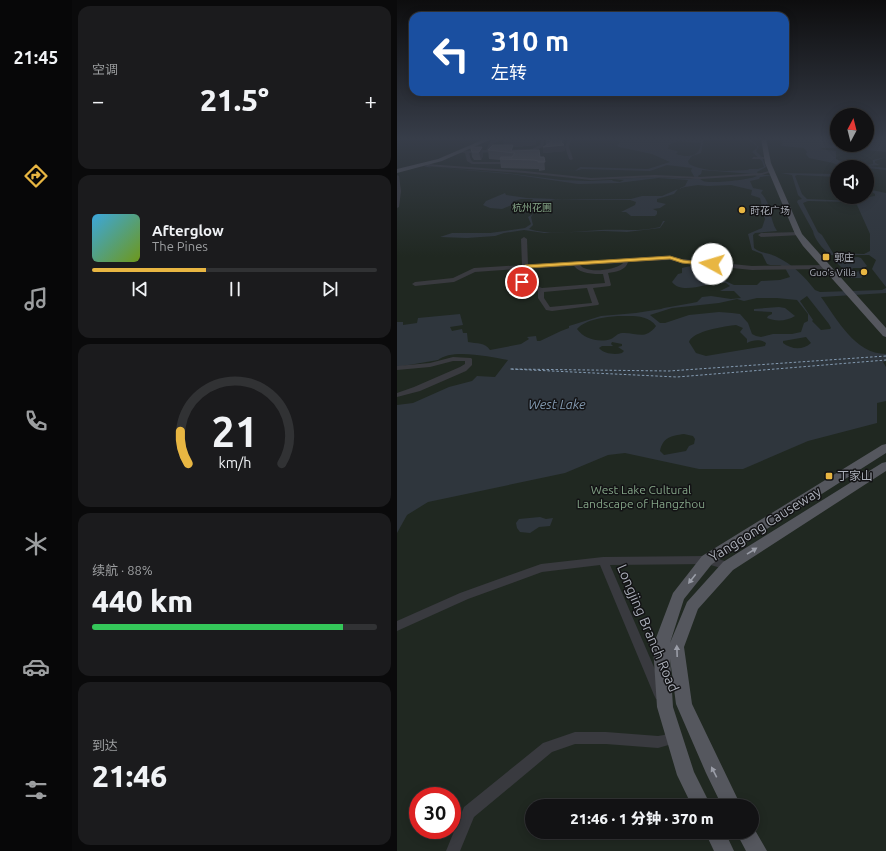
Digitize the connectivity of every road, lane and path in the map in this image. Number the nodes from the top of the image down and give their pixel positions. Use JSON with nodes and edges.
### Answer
{"nodes":[{"id":1,"x":397,"y":178,"type":"edge"},
{"id":2,"x":579,"y":178,"type":"edge"},
{"id":3,"x":612,"y":178,"type":"edge"},
{"id":4,"x":686,"y":178,"type":"edge"},
{"id":5,"x":704,"y":178,"type":"edge"},
{"id":6,"x":775,"y":178,"type":"edge"},
{"id":7,"x":779,"y":178,"type":"edge"},
{"id":8,"x":397,"y":201,"type":"edge"},
{"id":9,"x":397,"y":207,"type":"edge"},
{"id":10,"x":799,"y":234,"type":"junction"},
{"id":11,"x":761,"y":235,"type":"dead end"},
{"id":12,"x":524,"y":240,"type":"dead end"},
{"id":13,"x":626,"y":261,"type":"junction"},
{"id":14,"x":576,"y":264,"type":"junction"},
{"id":15,"x":525,"y":266,"type":"junction"},
{"id":16,"x":827,"y":267,"type":"junction"},
{"id":17,"x":605,"y":271,"type":"junction"},
{"id":18,"x":415,"y":284,"type":"dead end"},
{"id":19,"x":589,"y":286,"type":"junction"},
{"id":20,"x":849,"y":289,"type":"junction"},
{"id":21,"x":541,"y":290,"type":"junction"},
{"id":22,"x":858,"y":300,"type":"junction"},
{"id":23,"x":886,"y":328,"type":"edge"},
{"id":24,"x":886,"y":334,"type":"edge"},
{"id":25,"x":397,"y":368,"type":"edge"},
{"id":26,"x":397,"y":395,"type":"edge"},
{"id":27,"x":886,"y":448,"type":"edge"},
{"id":28,"x":886,"y":466,"type":"edge"},
{"id":29,"x":707,"y":560,"type":"junction"},
{"id":30,"x":603,"y":561,"type":"junction"},
{"id":31,"x":728,"y":566,"type":"junction"},
{"id":32,"x":397,"y":626,"type":"edge"},
{"id":33,"x":684,"y":704,"type":"junction"},
{"id":34,"x":665,"y":707,"type":"junction"},
{"id":35,"x":673,"y":735,"type":"junction"},
{"id":36,"x":698,"y":799,"type":"edge"},
{"id":37,"x":728,"y":799,"type":"edge"},
{"id":38,"x":718,"y":839,"type":"edge"},
{"id":39,"x":750,"y":839,"type":"edge"},
{"id":40,"x":453,"y":851,"type":"edge"},
{"id":41,"x":724,"y":851,"type":"edge"},
{"id":42,"x":757,"y":851,"type":"edge"}],
"edges":[{"from":1,"to":8,"type":"street"},
{"from":2,"to":3,"type":"street"},
{"from":4,"to":5,"type":"street"},
{"from":6,"to":10,"type":"main road"},
{"from":7,"to":20,"type":"main road"},
{"from":8,"to":9,"type":"street"},
{"from":10,"to":11,"type":"street"},
{"from":10,"to":16,"type":"main road"},
{"from":12,"to":15,"type":"street"},
{"from":13,"to":14,"type":"street"},
{"from":13,"to":16,"type":"street"},
{"from":13,"to":17,"type":"street"},
{"from":14,"to":15,"type":"street"},
{"from":14,"to":17,"type":"street"},
{"from":15,"to":18,"type":"street"},
{"from":15,"to":21,"type":"street"},
{"from":16,"to":20,"type":"main road"},
{"from":17,"to":19,"type":"street"},
{"from":19,"to":21,"type":"street"},
{"from":19,"to":21,"type":"street"},
{"from":20,"to":22,"type":"main road"},
{"from":22,"to":23,"type":"main road"},
{"from":22,"to":24,"type":"main road"},
{"from":25,"to":26,"type":"street"},
{"from":27,"to":29,"type":"main road","name":"Yanggong Causeway"},
{"from":31,"to":28,"type":"main road","name":"Yanggong Causeway","one_way":true},
{"from":29,"to":30,"type":"street","name":"Longjing Branch Road"},
{"from":29,"to":31,"type":"street","name":"Longjing Branch Road"},
{"from":29,"to":34,"type":"main road","name":"Yanggong Causeway","one_way":true},
{"from":30,"to":32,"type":"street","name":"Longjing Branch Road"},
{"from":30,"to":34,"type":"street","name":"Longjing Branch Road"},
{"from":33,"to":31,"type":"main road","name":"Yanggong Causeway","one_way":true},
{"from":33,"to":34,"type":"street"},
{"from":37,"to":33,"type":"main road","name":"Yanggong Causeway","one_way":true},
{"from":34,"to":35,"type":"main road","name":"Yanggong Causeway"},
{"from":35,"to":36,"type":"main road","name":"Yanggong Causeway"},
{"from":35,"to":40,"type":"street"},
{"from":38,"to":41,"type":"main road"},
{"from":39,"to":42,"type":"main road"}]}
